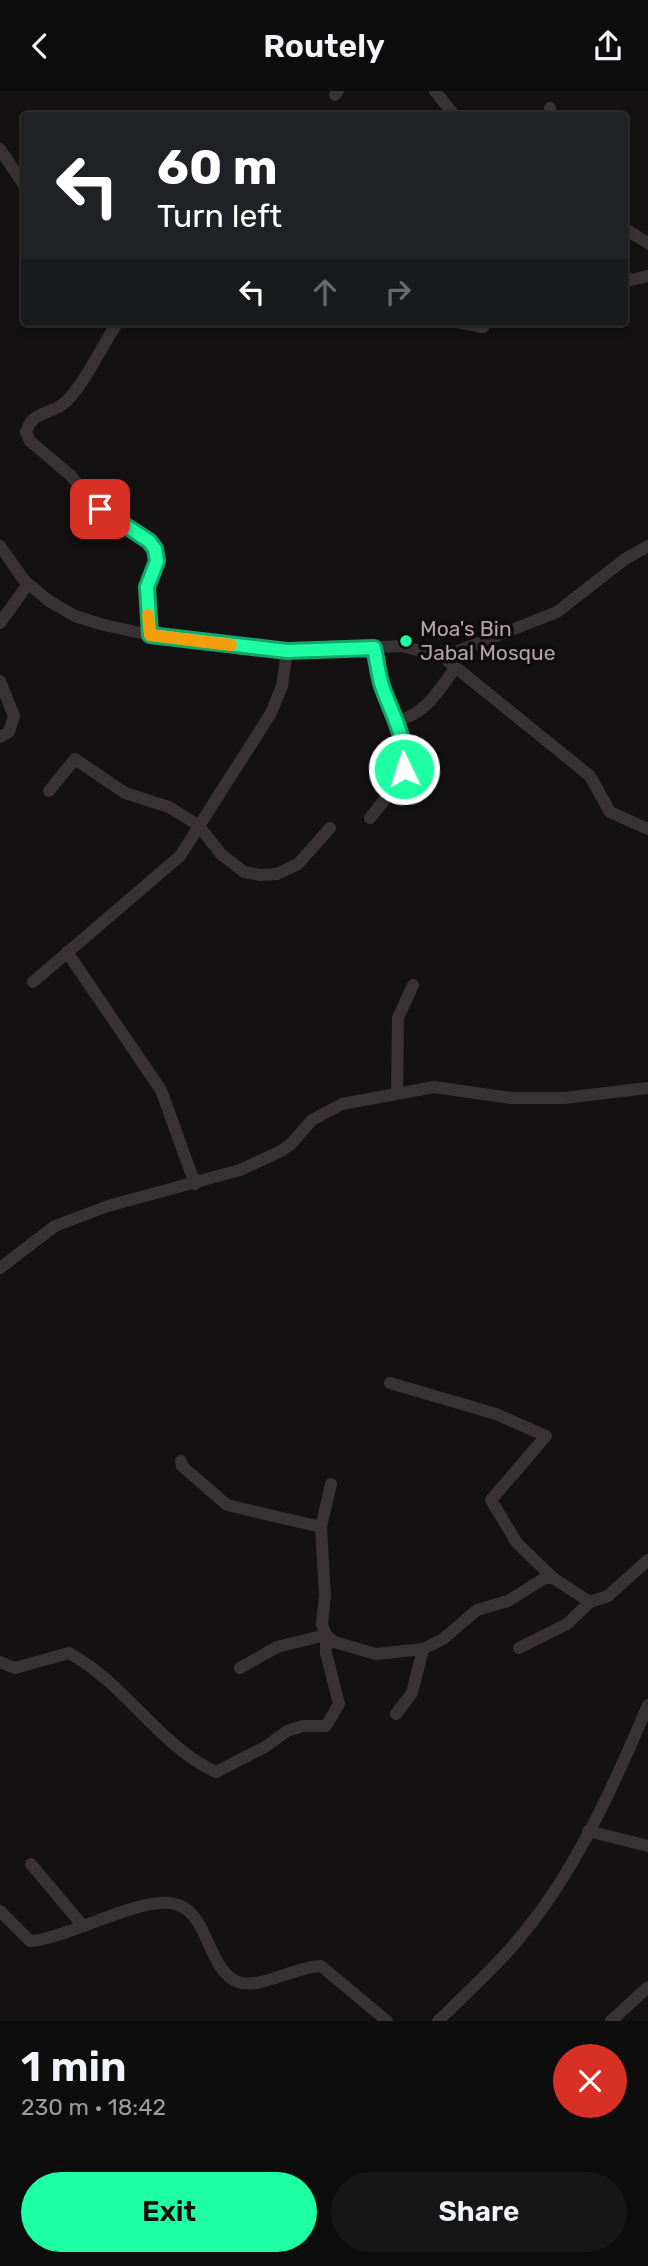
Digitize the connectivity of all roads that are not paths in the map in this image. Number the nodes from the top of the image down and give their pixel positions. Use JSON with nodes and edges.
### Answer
{"nodes":[{"id":1,"x":435,"y":91,"type":"edge"},
{"id":2,"x":452,"y":112,"type":"edge"},
{"id":3,"x":0,"y":149,"type":"edge"},
{"id":4,"x":21,"y":180,"type":"edge"},
{"id":5,"x":628,"y":231,"type":"edge"},
{"id":6,"x":648,"y":243,"type":"edge"},
{"id":7,"x":648,"y":276,"type":"edge"},
{"id":8,"x":628,"y":277,"type":"edge"},
{"id":9,"x":116,"y":326,"type":"edge"},
{"id":10,"x":0,"y":546,"type":"edge"},
{"id":11,"x":648,"y":546,"type":"edge"},
{"id":12,"x":29,"y":584,"type":"junction"},
{"id":13,"x":0,"y":623,"type":"edge"},
{"id":14,"x":150,"y":635,"type":"junction"},
{"id":15,"x":374,"y":648,"type":"junction"},
{"id":16,"x":287,"y":651,"type":"junction"},
{"id":17,"x":443,"y":657,"type":"junction"},
{"id":18,"x":456,"y":667,"type":"junction"},
{"id":19,"x":0,"y":681,"type":"edge"},
{"id":20,"x":397,"y":720,"type":"junction"},
{"id":21,"x":0,"y":737,"type":"edge"},
{"id":22,"x":49,"y":791,"type":"dead end"},
{"id":23,"x":370,"y":818,"type":"dead end"},
{"id":24,"x":198,"y":825,"type":"junction"},
{"id":25,"x":330,"y":828,"type":"dead end"},
{"id":26,"x":648,"y":829,"type":"edge"},
{"id":27,"x":67,"y":952,"type":"junction"},
{"id":28,"x":33,"y":982,"type":"dead end"},
{"id":29,"x":413,"y":985,"type":"dead end"},
{"id":30,"x":648,"y":1088,"type":"edge"},
{"id":31,"x":397,"y":1094,"type":"junction"},
{"id":32,"x":195,"y":1184,"type":"junction"},
{"id":33,"x":0,"y":1268,"type":"edge"},
{"id":34,"x":390,"y":1383,"type":"dead end"},
{"id":35,"x":181,"y":1461,"type":"dead end"},
{"id":36,"x":331,"y":1484,"type":"dead end"},
{"id":37,"x":321,"y":1527,"type":"junction"},
{"id":38,"x":648,"y":1560,"type":"edge"},
{"id":39,"x":553,"y":1578,"type":"junction"},
{"id":40,"x":590,"y":1602,"type":"junction"},
{"id":41,"x":326,"y":1635,"type":"junction"},
{"id":42,"x":519,"y":1648,"type":"dead end"},
{"id":43,"x":423,"y":1649,"type":"junction"},
{"id":44,"x":0,"y":1662,"type":"edge"},
{"id":45,"x":240,"y":1668,"type":"dead end"},
{"id":46,"x":648,"y":1705,"type":"edge"},
{"id":47,"x":396,"y":1714,"type":"dead end"},
{"id":48,"x":588,"y":1831,"type":"junction"},
{"id":49,"x":648,"y":1846,"type":"edge"},
{"id":50,"x":31,"y":1864,"type":"dead end"},
{"id":51,"x":0,"y":1911,"type":"edge"},
{"id":52,"x":83,"y":1926,"type":"junction"},
{"id":53,"x":648,"y":1987,"type":"edge"},
{"id":54,"x":387,"y":2021,"type":"edge"},
{"id":55,"x":438,"y":2021,"type":"edge"},
{"id":56,"x":611,"y":2021,"type":"edge"}],
"edges":[{"from":1,"to":2,"type":"street"},
{"from":3,"to":4,"type":"street"},
{"from":5,"to":6,"type":"street"},
{"from":7,"to":8,"type":"street"},
{"from":9,"to":14,"type":"street"},
{"from":10,"to":12,"type":"street"},
{"from":11,"to":17,"type":"street"},
{"from":12,"to":13,"type":"street"},
{"from":12,"to":14,"type":"street"},
{"from":14,"to":16,"type":"street"},
{"from":15,"to":16,"type":"street"},
{"from":15,"to":17,"type":"street"},
{"from":15,"to":20,"type":"street"},
{"from":16,"to":24,"type":"street"},
{"from":17,"to":18,"type":"street"},
{"from":18,"to":20,"type":"street"},
{"from":18,"to":26,"type":"street"},
{"from":19,"to":21,"type":"street"},
{"from":20,"to":23,"type":"street"},
{"from":22,"to":24,"type":"street"},
{"from":24,"to":25,"type":"street"},
{"from":24,"to":27,"type":"street"},
{"from":27,"to":28,"type":"street"},
{"from":27,"to":32,"type":"street"},
{"from":29,"to":31,"type":"street"},
{"from":30,"to":31,"type":"street"},
{"from":31,"to":32,"type":"street"},
{"from":32,"to":33,"type":"street"},
{"from":34,"to":39,"type":"street"},
{"from":35,"to":37,"type":"street"},
{"from":36,"to":37,"type":"street"},
{"from":37,"to":41,"type":"street"},
{"from":38,"to":40,"type":"street"},
{"from":39,"to":40,"type":"street"},
{"from":39,"to":43,"type":"street"},
{"from":40,"to":42,"type":"street"},
{"from":41,"to":43,"type":"street"},
{"from":41,"to":44,"type":"street"},
{"from":41,"to":45,"type":"street"},
{"from":43,"to":47,"type":"street"},
{"from":46,"to":48,"type":"street"},
{"from":48,"to":49,"type":"street"},
{"from":48,"to":55,"type":"street"},
{"from":50,"to":52,"type":"street"},
{"from":51,"to":52,"type":"street"},
{"from":52,"to":54,"type":"street"},
{"from":53,"to":56,"type":"street"}]}
